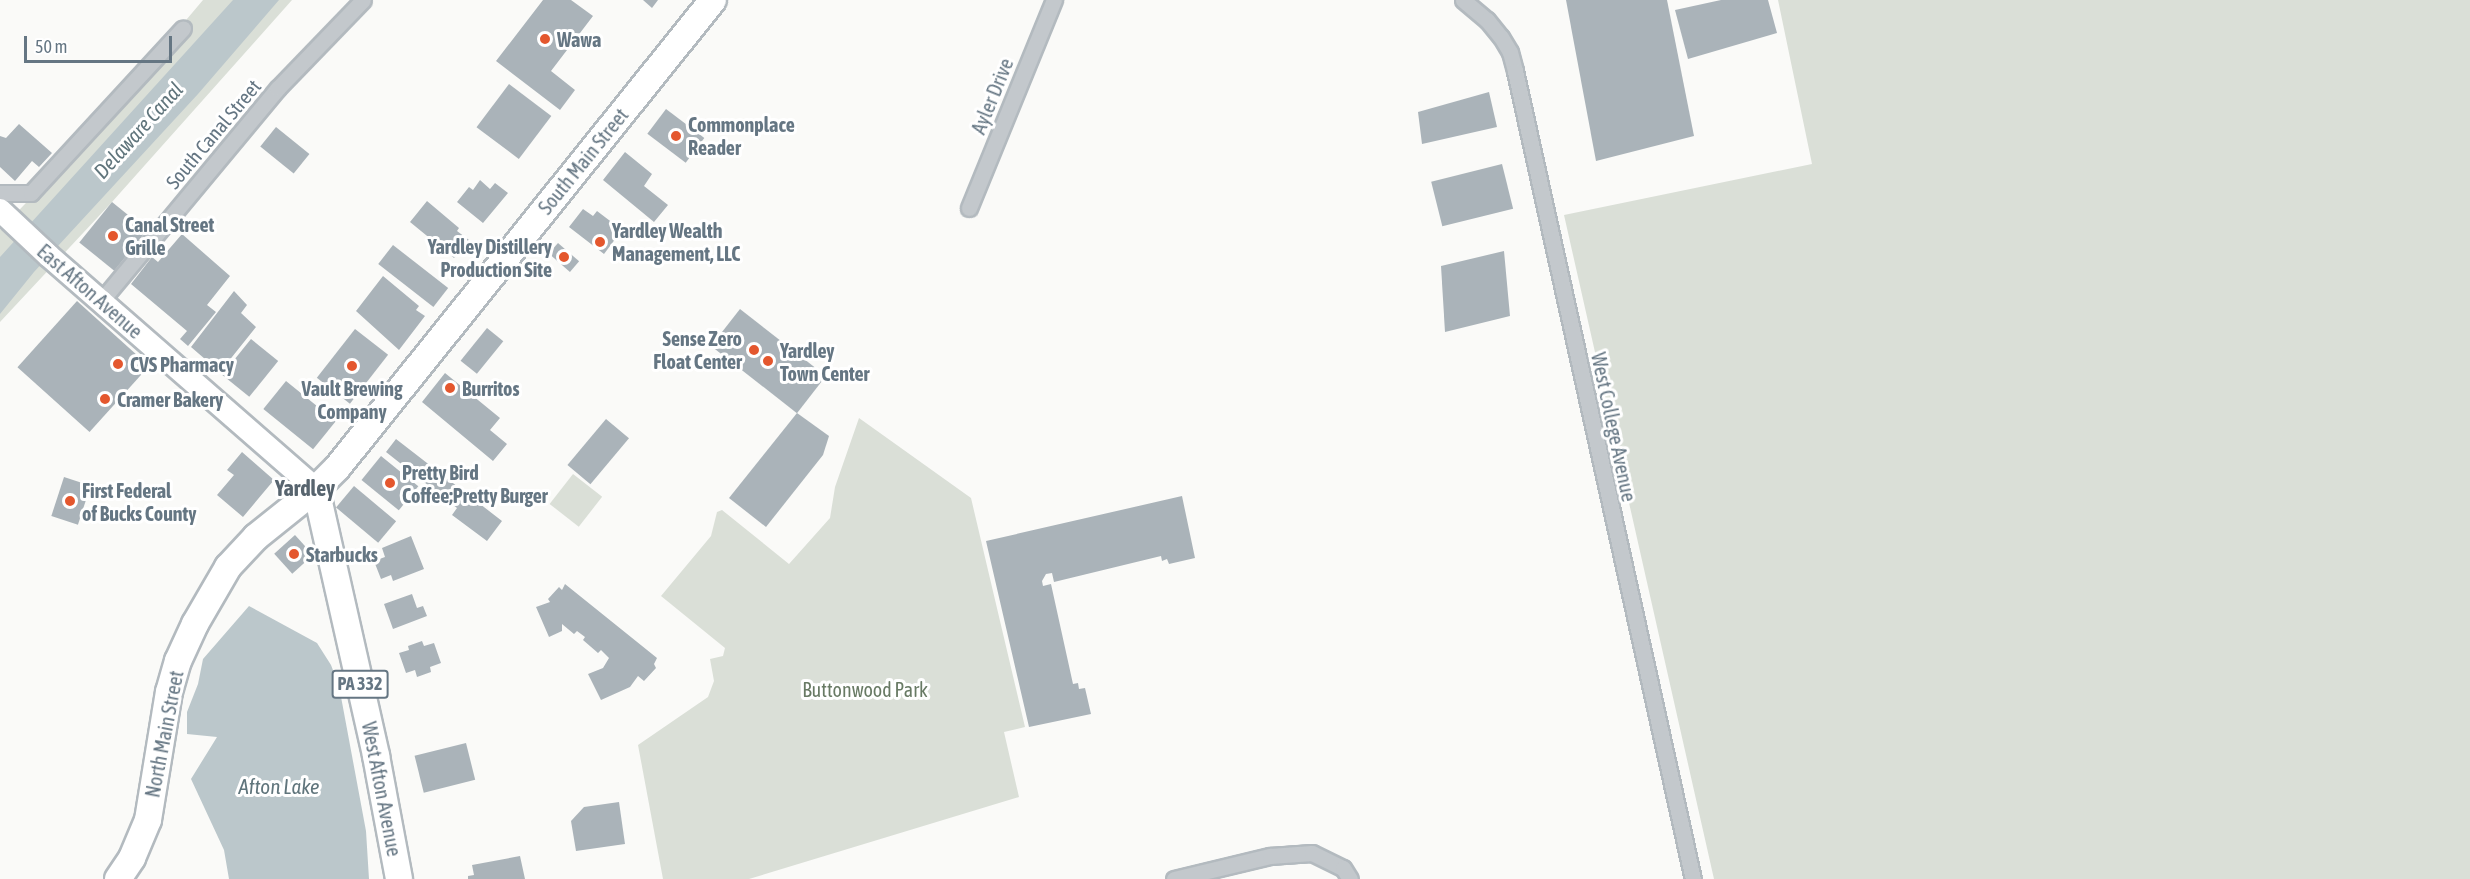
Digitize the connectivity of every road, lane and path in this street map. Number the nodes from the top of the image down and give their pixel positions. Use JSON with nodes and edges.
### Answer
{"nodes":[{"id":1,"x":363,"y":0,"type":"edge"},
{"id":2,"x":713,"y":0,"type":"edge"},
{"id":3,"x":1054,"y":0,"type":"edge"},
{"id":4,"x":1463,"y":0,"type":"edge"},
{"id":5,"x":183,"y":28,"type":"dead end"},
{"id":6,"x":0,"y":194,"type":"edge"},
{"id":7,"x":969,"y":208,"type":"dead end"},
{"id":8,"x":7,"y":216,"type":"edge"},
{"id":9,"x":101,"y":301,"type":"junction"},
{"id":10,"x":316,"y":489,"type":"junction"},
{"id":11,"x":117,"y":879,"type":"edge"},
{"id":12,"x":399,"y":879,"type":"edge"},
{"id":13,"x":1174,"y":879,"type":"edge"},
{"id":14,"x":1350,"y":879,"type":"edge"},
{"id":15,"x":1693,"y":879,"type":"edge"}],
"edges":[{"from":1,"to":9,"type":"street","name":"South Canal Street"},
{"from":2,"to":10,"type":"main road","name":"South Main Street"},
{"from":3,"to":7,"type":"street","name":"Ayler Drive"},
{"from":4,"to":15,"type":"street","name":"West College Avenue"},
{"from":5,"to":6,"type":"street"},
{"from":8,"to":9,"type":"main road","name":"East Afton Avenue"},
{"from":9,"to":10,"type":"main road","name":"East Afton Avenue"},
{"from":10,"to":11,"type":"main road","name":"North Main Street"},
{"from":10,"to":12,"type":"main road","name":"West Afton Avenue","number":"PA 332"},
{"from":13,"to":14,"type":"street"}]}
